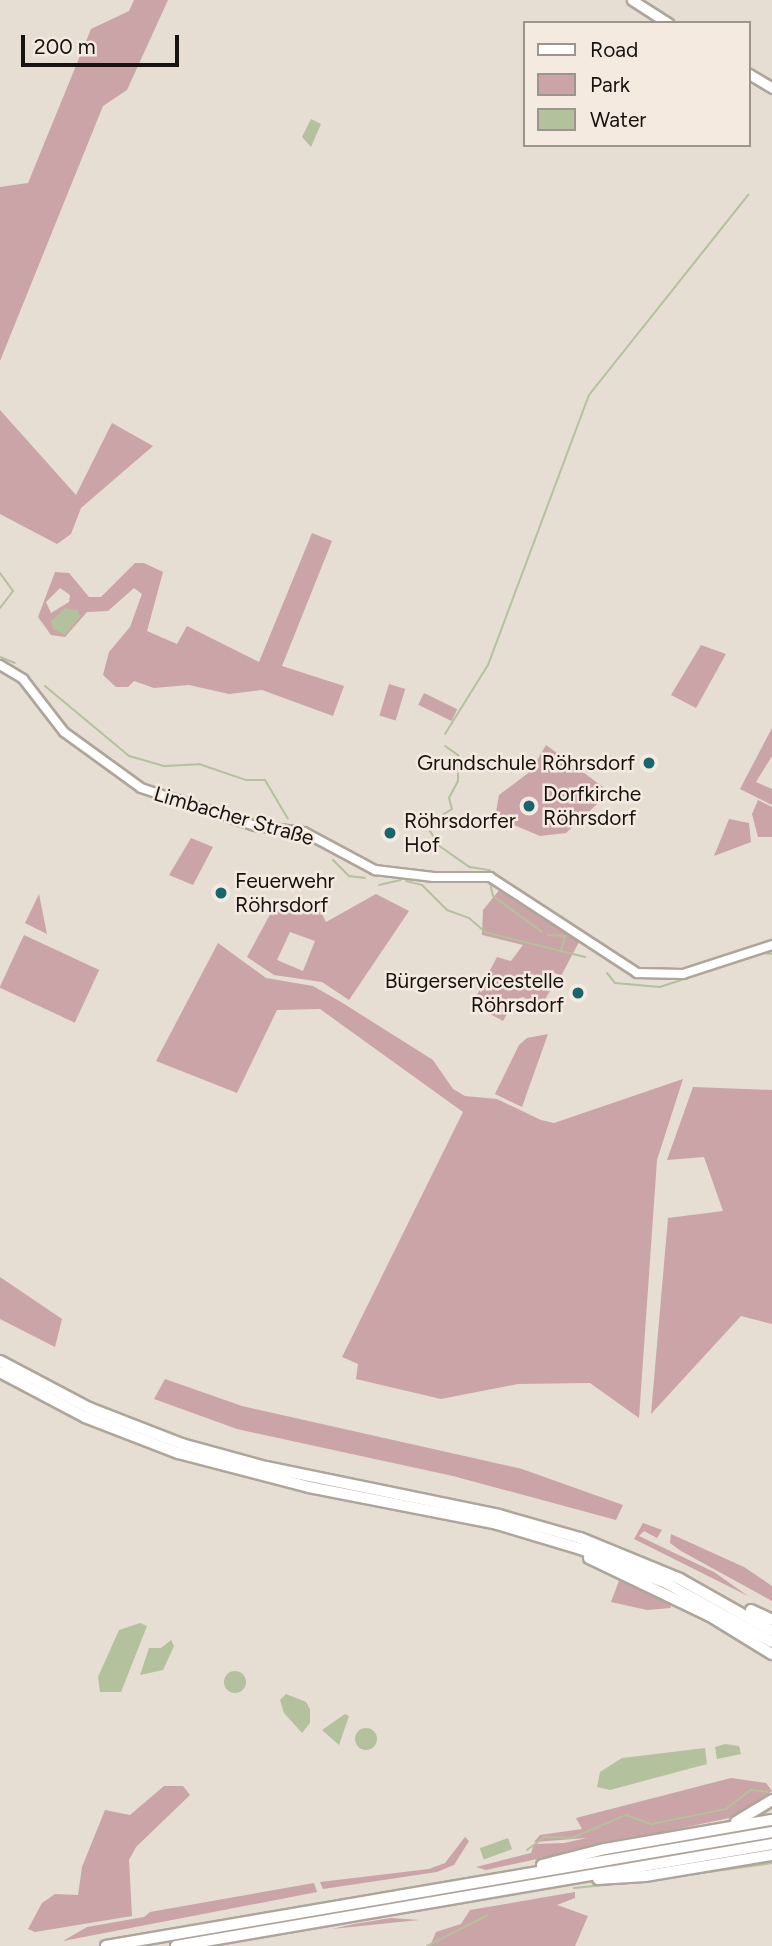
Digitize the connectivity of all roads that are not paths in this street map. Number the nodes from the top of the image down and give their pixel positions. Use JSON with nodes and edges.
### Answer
{"nodes":[{"id":1,"x":632,"y":0,"type":"edge"},
{"id":2,"x":665,"y":21,"type":"edge"},
{"id":3,"x":751,"y":75,"type":"edge"},
{"id":4,"x":772,"y":88,"type":"edge"},
{"id":5,"x":0,"y":665,"type":"edge"},
{"id":6,"x":772,"y":944,"type":"edge"},
{"id":7,"x":0,"y":1361,"type":"edge"},
{"id":8,"x":0,"y":1372,"type":"edge"},
{"id":9,"x":716,"y":1597,"type":"junction"},
{"id":10,"x":772,"y":1620,"type":"edge"},
{"id":11,"x":772,"y":1631,"type":"edge"},
{"id":12,"x":770,"y":1651,"type":"edge"},
{"id":13,"x":772,"y":1800,"type":"edge"},
{"id":14,"x":772,"y":1820,"type":"edge"},
{"id":15,"x":722,"y":1829,"type":"junction"},
{"id":16,"x":772,"y":1832,"type":"edge"},
{"id":17,"x":772,"y":1844,"type":"edge"},
{"id":18,"x":772,"y":1855,"type":"edge"},
{"id":19,"x":506,"y":1877,"type":"junction"},
{"id":20,"x":560,"y":1880,"type":"junction"},
{"id":21,"x":106,"y":1946,"type":"edge"},
{"id":22,"x":176,"y":1946,"type":"edge"}],
"edges":[{"from":1,"to":2,"type":"main road"},
{"from":3,"to":4,"type":"main road"},
{"from":5,"to":6,"type":"street","name":"Limbacher Straße"},
{"from":7,"to":9,"type":"highway"},
{"from":8,"to":12,"type":"highway"},
{"from":9,"to":10,"type":"highway"},
{"from":9,"to":11,"type":"highway"},
{"from":13,"to":15,"type":"highway"},
{"from":14,"to":15,"type":"highway"},
{"from":15,"to":19,"type":"highway"},
{"from":16,"to":19,"type":"highway"},
{"from":17,"to":20,"type":"highway"},
{"from":18,"to":20,"type":"highway"},
{"from":19,"to":21,"type":"highway"},
{"from":20,"to":22,"type":"highway"}]}
